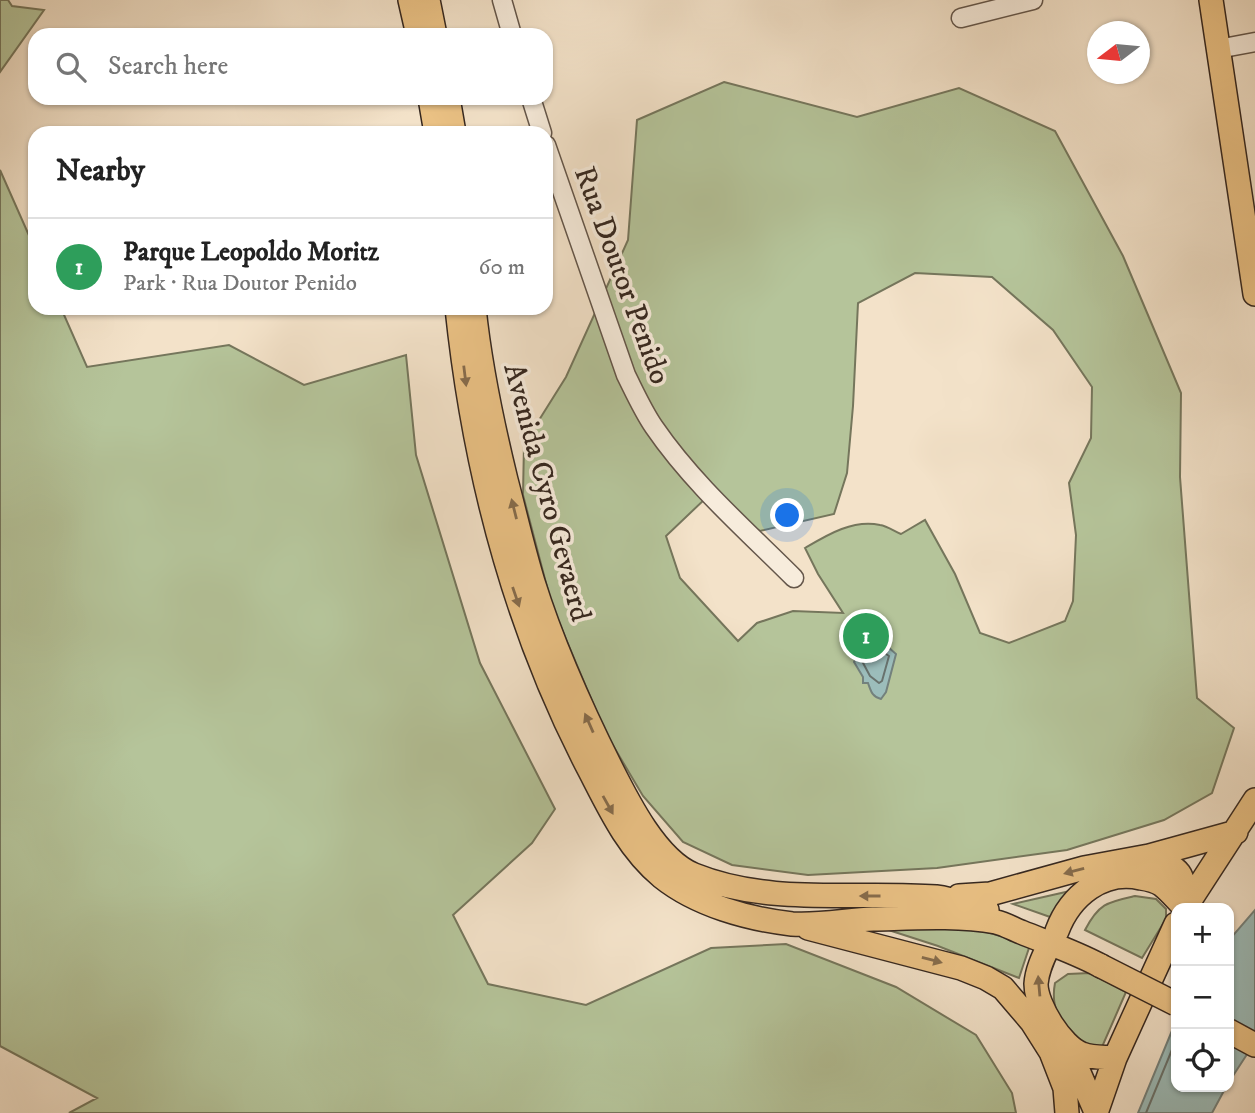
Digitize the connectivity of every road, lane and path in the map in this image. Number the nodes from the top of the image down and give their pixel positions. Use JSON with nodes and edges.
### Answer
{"nodes":[{"id":1,"x":502,"y":0,"type":"edge"},
{"id":2,"x":1033,"y":0,"type":"edge"},
{"id":3,"x":1212,"y":0,"type":"edge"},
{"id":4,"x":415,"y":10,"type":"edge"},
{"id":5,"x":961,"y":18,"type":"dead end"},
{"id":6,"x":429,"y":28,"type":"edge"},
{"id":7,"x":510,"y":28,"type":"edge"},
{"id":8,"x":1255,"y":42,"type":"edge"},
{"id":9,"x":1218,"y":50,"type":"junction"},
{"id":10,"x":431,"y":105,"type":"edge"},
{"id":11,"x":448,"y":105,"type":"edge"},
{"id":12,"x":533,"y":105,"type":"edge"},
{"id":13,"x":435,"y":126,"type":"edge"},
{"id":14,"x":453,"y":126,"type":"edge"},
{"id":15,"x":540,"y":126,"type":"edge"},
{"id":16,"x":553,"y":165,"type":"edge"},
{"id":17,"x":1255,"y":294,"type":"edge"},
{"id":18,"x":458,"y":315,"type":"edge"},
{"id":19,"x":475,"y":315,"type":"edge"},
{"id":20,"x":794,"y":578,"type":"dead end"},
{"id":21,"x":1255,"y":800,"type":"edge"},
{"id":22,"x":1236,"y":832,"type":"junction"},
{"id":23,"x":1149,"y":856,"type":"junction"},
{"id":24,"x":939,"y":897,"type":"junction"},
{"id":25,"x":1180,"y":903,"type":"edge"},
{"id":26,"x":1185,"y":903,"type":"edge"},
{"id":27,"x":1188,"y":903,"type":"edge"},
{"id":28,"x":795,"y":924,"type":"junction"},
{"id":29,"x":1171,"y":935,"type":"edge"},
{"id":30,"x":1053,"y":937,"type":"junction"},
{"id":31,"x":1094,"y":954,"type":"junction"},
{"id":32,"x":1171,"y":986,"type":"edge"},
{"id":33,"x":1171,"y":1001,"type":"edge"},
{"id":34,"x":1234,"y":1017,"type":"edge"},
{"id":35,"x":1255,"y":1028,"type":"edge"},
{"id":36,"x":1234,"y":1034,"type":"edge"},
{"id":37,"x":1067,"y":1045,"type":"junction"},
{"id":38,"x":1255,"y":1045,"type":"edge"},
{"id":39,"x":1115,"y":1058,"type":"junction"},
{"id":40,"x":1067,"y":1111,"type":"edge"},
{"id":41,"x":1096,"y":1112,"type":"edge"}],
"edges":[{"from":1,"to":7,"type":"street"},
{"from":2,"to":5,"type":"street"},
{"from":3,"to":9,"type":"main road"},
{"from":4,"to":6,"type":"main road"},
{"from":8,"to":9,"type":"street"},
{"from":9,"to":17,"type":"main road"},
{"from":10,"to":13,"type":"main road"},
{"from":11,"to":14,"type":"main road"},
{"from":12,"to":15,"type":"street"},
{"from":16,"to":20,"type":"street","name":"Rua Doutor Penido"},
{"from":18,"to":28,"type":"main road","name":"Avenida Cyro Gevaerd","one_way":true},
{"from":24,"to":19,"type":"main road","name":"Avenida Cyro Gevaerd","one_way":true},
{"from":21,"to":22,"type":"main road"},
{"from":22,"to":23,"type":"main road"},
{"from":22,"to":27,"type":"main road"},
{"from":23,"to":24,"type":"main road","one_way":true},
{"from":23,"to":26,"type":"main road"},
{"from":24,"to":30,"type":"main road","name":"Avenida Cyro Gevaerd"},
{"from":25,"to":30,"type":"main road"},
{"from":28,"to":30,"type":"main road","name":"Avenida Cyro Gevaerd"},
{"from":28,"to":40,"type":"main road","one_way":true},
{"from":29,"to":39,"type":"main road"},
{"from":30,"to":31,"type":"main road","name":"Avenida Cyro Gevaerd"},
{"from":37,"to":30,"type":"main road","one_way":true},
{"from":31,"to":32,"type":"main road"},
{"from":31,"to":33,"type":"main road","bridge":true},
{"from":34,"to":35,"type":"main road"},
{"from":36,"to":38,"type":"main road"},
{"from":37,"to":39,"type":"main road"},
{"from":37,"to":41,"type":"main road"},
{"from":39,"to":41,"type":"main road"},
{"from":40,"to":41,"type":"main road"}]}
